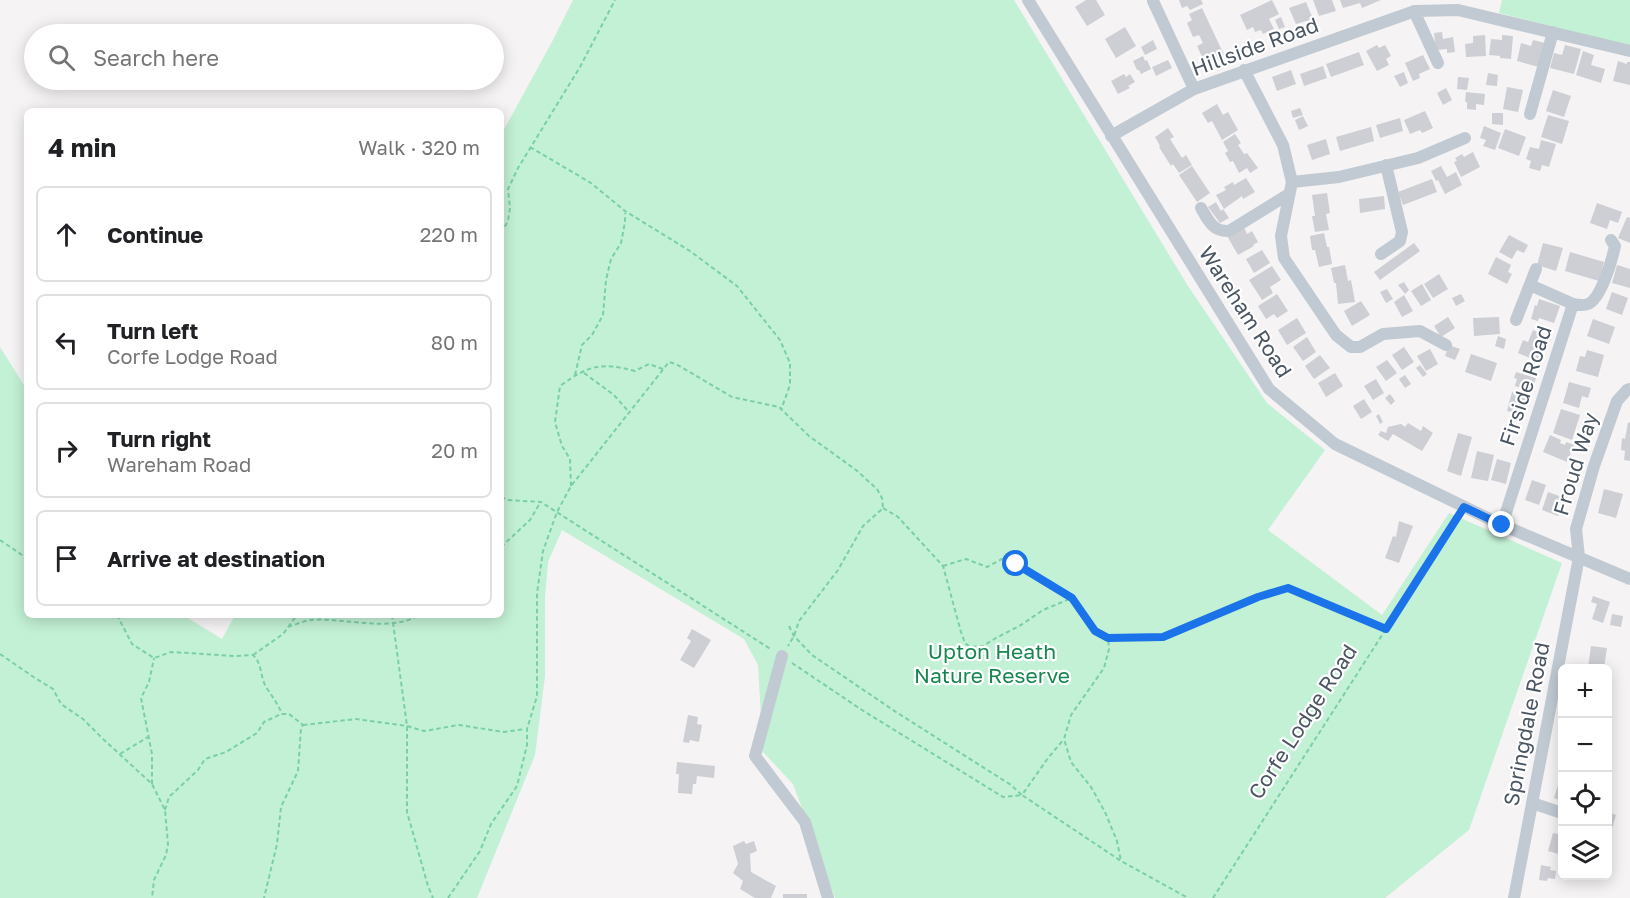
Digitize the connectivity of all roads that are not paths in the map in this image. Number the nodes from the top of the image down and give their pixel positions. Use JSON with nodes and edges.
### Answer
{"nodes":[{"id":1,"x":1028,"y":0,"type":"edge"},
{"id":2,"x":1153,"y":1,"type":"edge"},
{"id":3,"x":1451,"y":5,"type":"edge"},
{"id":4,"x":1414,"y":11,"type":"junction"},
{"id":5,"x":1553,"y":33,"type":"junction"},
{"id":6,"x":1630,"y":51,"type":"edge"},
{"id":7,"x":1438,"y":63,"type":"dead end"},
{"id":8,"x":1244,"y":70,"type":"junction"},
{"id":9,"x":1194,"y":89,"type":"junction"},
{"id":10,"x":1530,"y":114,"type":"dead end"},
{"id":11,"x":1111,"y":135,"type":"junction"},
{"id":12,"x":1466,"y":138,"type":"dead end"},
{"id":13,"x":1386,"y":165,"type":"junction"},
{"id":14,"x":1291,"y":188,"type":"junction"},
{"id":15,"x":1201,"y":208,"type":"dead end"},
{"id":16,"x":1611,"y":240,"type":"dead end"},
{"id":17,"x":1381,"y":254,"type":"dead end"},
{"id":18,"x":1536,"y":269,"type":"dead end"},
{"id":19,"x":1530,"y":285,"type":"junction"},
{"id":20,"x":1573,"y":304,"type":"junction"},
{"id":21,"x":1516,"y":320,"type":"dead end"},
{"id":22,"x":1446,"y":345,"type":"dead end"},
{"id":23,"x":1630,"y":389,"type":"edge"},
{"id":24,"x":1502,"y":525,"type":"junction"},
{"id":25,"x":1579,"y":557,"type":"junction"},
{"id":26,"x":1630,"y":579,"type":"edge"},
{"id":27,"x":782,"y":656,"type":"road end"},
{"id":28,"x":1532,"y":802,"type":"junction"},
{"id":29,"x":1558,"y":811,"type":"edge"},
{"id":30,"x":828,"y":898,"type":"edge"},
{"id":31,"x":1514,"y":898,"type":"edge"}],
"edges":[{"from":1,"to":11,"type":"street","name":"Wareham Road"},
{"from":2,"to":9,"type":"street"},
{"from":3,"to":4,"type":"street","name":"Hillside Road"},
{"from":3,"to":5,"type":"street","name":"Hillside Road"},
{"from":4,"to":7,"type":"street"},
{"from":4,"to":8,"type":"street","name":"Hillside Road"},
{"from":5,"to":6,"type":"street","name":"Hillside Road"},
{"from":5,"to":10,"type":"street"},
{"from":8,"to":9,"type":"street","name":"Hillside Road"},
{"from":8,"to":14,"type":"street"},
{"from":9,"to":11,"type":"street","name":"Hillside Road"},
{"from":11,"to":24,"type":"street","name":"Wareham Road"},
{"from":12,"to":13,"type":"street"},
{"from":13,"to":14,"type":"street"},
{"from":13,"to":17,"type":"street"},
{"from":14,"to":15,"type":"street"},
{"from":14,"to":22,"type":"street"},
{"from":16,"to":20,"type":"street"},
{"from":18,"to":19,"type":"street"},
{"from":19,"to":20,"type":"street","name":"Firside Road"},
{"from":19,"to":21,"type":"street"},
{"from":20,"to":24,"type":"street","name":"Firside Road"},
{"from":23,"to":25,"type":"street","name":"Froud Way"},
{"from":24,"to":25,"type":"street","name":"Wareham Road"},
{"from":25,"to":26,"type":"street","name":"Wareham Road"},
{"from":25,"to":28,"type":"street","name":"Springdale Road"},
{"from":27,"to":30,"type":"street"},
{"from":28,"to":29,"type":"street"},
{"from":28,"to":31,"type":"street","name":"Springdale Road"}]}
